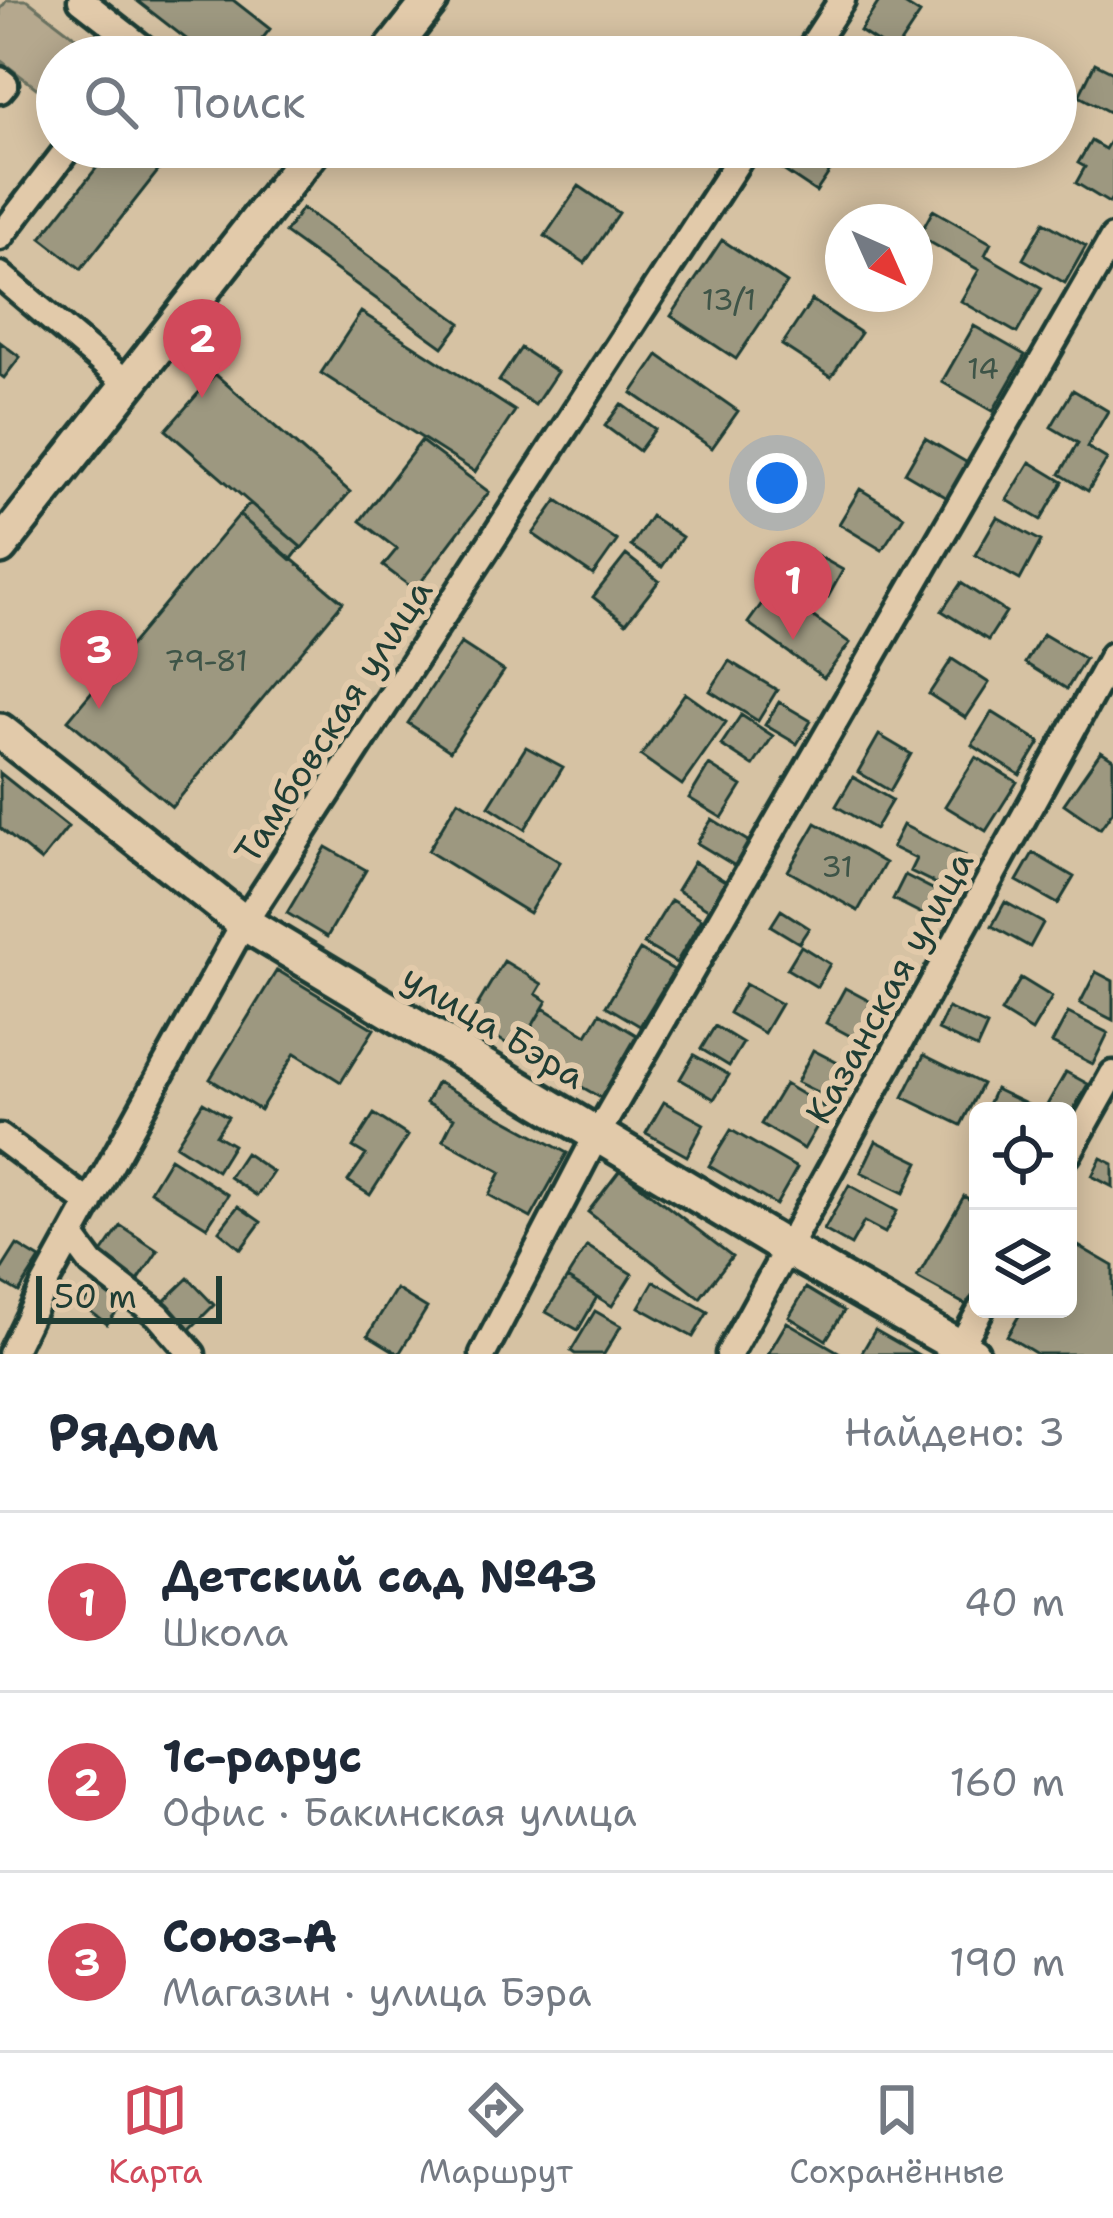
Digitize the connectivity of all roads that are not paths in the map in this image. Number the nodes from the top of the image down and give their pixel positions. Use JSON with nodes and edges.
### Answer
{"nodes":[{"id":1,"x":81,"y":0,"type":"edge"},
{"id":2,"x":431,"y":0,"type":"edge"},
{"id":3,"x":842,"y":0,"type":"edge"},
{"id":4,"x":127,"y":36,"type":"edge"},
{"id":5,"x":403,"y":36,"type":"edge"},
{"id":6,"x":819,"y":36,"type":"edge"},
{"id":7,"x":0,"y":80,"type":"edge"},
{"id":8,"x":0,"y":90,"type":"edge"},
{"id":9,"x":53,"y":168,"type":"edge"},
{"id":10,"x":298,"y":168,"type":"edge"},
{"id":11,"x":733,"y":168,"type":"edge"},
{"id":12,"x":0,"y":237,"type":"edge"},
{"id":13,"x":1113,"y":238,"type":"edge"},
{"id":14,"x":0,"y":275,"type":"edge"},
{"id":15,"x":128,"y":384,"type":"junction"},
{"id":16,"x":0,"y":547,"type":"edge"},
{"id":17,"x":1113,"y":655,"type":"edge"},
{"id":18,"x":0,"y":731,"type":"edge"},
{"id":19,"x":244,"y":923,"type":"junction"},
{"id":20,"x":1113,"y":1074,"type":"edge"},
{"id":21,"x":598,"y":1133,"type":"junction"},
{"id":22,"x":0,"y":1137,"type":"edge"},
{"id":23,"x":1077,"y":1138,"type":"edge"},
{"id":24,"x":90,"y":1204,"type":"junction"},
{"id":25,"x":72,"y":1237,"type":"junction"},
{"id":26,"x":787,"y":1248,"type":"junction"},
{"id":27,"x":977,"y":1318,"type":"edge"},
{"id":28,"x":962,"y":1352,"type":"edge"},
{"id":29,"x":11,"y":1354,"type":"edge"},
{"id":30,"x":192,"y":1354,"type":"edge"},
{"id":31,"x":484,"y":1354,"type":"edge"},
{"id":32,"x":729,"y":1354,"type":"edge"}],
"edges":[{"from":1,"to":4,"type":"street"},
{"from":2,"to":5,"type":"main road"},
{"from":3,"to":6,"type":"street"},
{"from":7,"to":8,"type":"street"},
{"from":9,"to":12,"type":"street"},
{"from":10,"to":15,"type":"main road"},
{"from":11,"to":19,"type":"street","name":"Тамбовская улица"},
{"from":13,"to":21,"type":"street"},
{"from":14,"to":15,"type":"street"},
{"from":15,"to":16,"type":"main road"},
{"from":17,"to":26,"type":"street","name":"Казанская улица"},
{"from":18,"to":19,"type":"main road","name":"улица Бэра"},
{"from":19,"to":21,"type":"main road","name":"улица Бэра"},
{"from":19,"to":24,"type":"street","name":"Тамбовская улица"},
{"from":20,"to":23,"type":"street"},
{"from":21,"to":26,"type":"main road","name":"улица Бэра"},
{"from":21,"to":31,"type":"street"},
{"from":22,"to":24,"type":"street"},
{"from":24,"to":25,"type":"street","name":"Тамбовская улица"},
{"from":25,"to":29,"type":"street","name":"Тамбовская улица"},
{"from":25,"to":30,"type":"street"},
{"from":26,"to":28,"type":"main road","name":"улица Бэра"},
{"from":26,"to":32,"type":"street","name":"Казанская улица"},
{"from":27,"to":28,"type":"street"}]}
